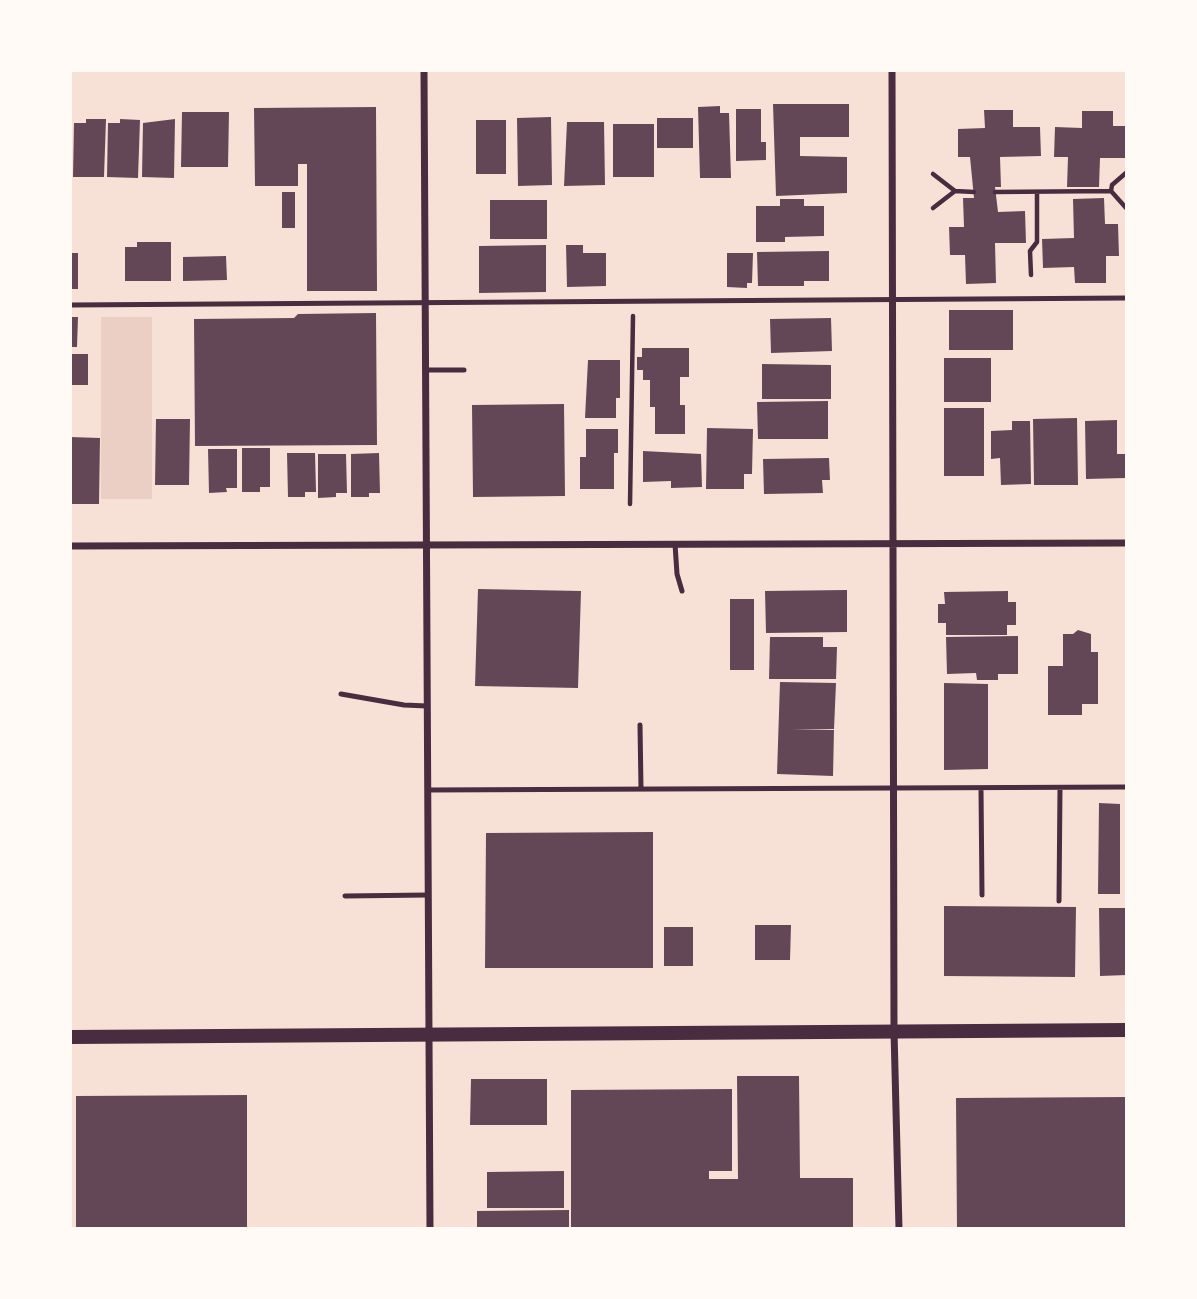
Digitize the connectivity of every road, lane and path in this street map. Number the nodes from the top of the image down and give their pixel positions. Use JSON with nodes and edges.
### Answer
{"nodes":[{"id":1,"x":424,"y":70,"type":"edge"},
{"id":2,"x":892,"y":70,"type":"edge"},
{"id":3,"x":1127,"y":172,"type":"edge"},
{"id":4,"x":933,"y":174,"type":"dead end"},
{"id":5,"x":955,"y":191,"type":"junction"},
{"id":6,"x":1111,"y":191,"type":"junction"},
{"id":7,"x":974,"y":192,"type":"dead end"},
{"id":8,"x":995,"y":192,"type":"dead end"},
{"id":9,"x":1037,"y":192,"type":"junction"},
{"id":10,"x":933,"y":208,"type":"dead end"},
{"id":11,"x":1127,"y":209,"type":"edge"},
{"id":12,"x":1031,"y":275,"type":"dead end"},
{"id":13,"x":1127,"y":298,"type":"edge"},
{"id":14,"x":893,"y":299,"type":"junction"},
{"id":15,"x":633,"y":302,"type":"junction"},
{"id":16,"x":425,"y":304,"type":"junction"},
{"id":17,"x":70,"y":305,"type":"edge"},
{"id":18,"x":425,"y":370,"type":"junction"},
{"id":19,"x":464,"y":370,"type":"dead end"},
{"id":20,"x":630,"y":504,"type":"dead end"},
{"id":21,"x":1127,"y":543,"type":"edge"},
{"id":22,"x":675,"y":544,"type":"junction"},
{"id":23,"x":426,"y":545,"type":"junction"},
{"id":24,"x":892,"y":545,"type":"junction"},
{"id":25,"x":70,"y":546,"type":"edge"},
{"id":26,"x":682,"y":591,"type":"dead end"},
{"id":27,"x":341,"y":694,"type":"dead end"},
{"id":28,"x":427,"y":706,"type":"junction"},
{"id":29,"x":640,"y":725,"type":"dead end"},
{"id":30,"x":893,"y":788,"type":"junction"},
{"id":31,"x":981,"y":788,"type":"junction"},
{"id":32,"x":1060,"y":788,"type":"junction"},
{"id":33,"x":1127,"y":788,"type":"edge"},
{"id":34,"x":641,"y":789,"type":"junction"},
{"id":35,"x":428,"y":790,"type":"junction"},
{"id":36,"x":428,"y":895,"type":"junction"},
{"id":37,"x":982,"y":895,"type":"dead end"},
{"id":38,"x":345,"y":896,"type":"dead end"},
{"id":39,"x":1059,"y":901,"type":"dead end"},
{"id":40,"x":1127,"y":1030,"type":"edge"},
{"id":41,"x":894,"y":1031,"type":"junction"},
{"id":42,"x":429,"y":1036,"type":"junction"},
{"id":43,"x":70,"y":1037,"type":"edge"},
{"id":44,"x":430,"y":1229,"type":"edge"},
{"id":45,"x":899,"y":1229,"type":"edge"}],
"edges":[{"from":1,"to":16,"type":"street"},
{"from":2,"to":14,"type":"street"},
{"from":3,"to":6,"type":"path"},
{"from":4,"to":5,"type":"path"},
{"from":5,"to":7,"type":"path"},
{"from":5,"to":10,"type":"path"},
{"from":6,"to":9,"type":"path"},
{"from":6,"to":11,"type":"path"},
{"from":8,"to":9,"type":"path"},
{"from":9,"to":12,"type":"path"},
{"from":13,"to":14,"type":"lane"},
{"from":14,"to":15,"type":"lane"},
{"from":14,"to":24,"type":"street"},
{"from":15,"to":16,"type":"lane"},
{"from":15,"to":20,"type":"path"},
{"from":16,"to":17,"type":"lane"},
{"from":16,"to":18,"type":"street"},
{"from":18,"to":19,"type":"lane"},
{"from":18,"to":23,"type":"street"},
{"from":21,"to":24,"type":"street"},
{"from":22,"to":23,"type":"street"},
{"from":22,"to":24,"type":"street"},
{"from":22,"to":26,"type":"lane"},
{"from":23,"to":25,"type":"street"},
{"from":23,"to":28,"type":"street"},
{"from":24,"to":30,"type":"street"},
{"from":27,"to":28,"type":"lane"},
{"from":28,"to":35,"type":"street"},
{"from":29,"to":34,"type":"lane"},
{"from":30,"to":31,"type":"lane"},
{"from":30,"to":34,"type":"lane"},
{"from":30,"to":41,"type":"street"},
{"from":31,"to":32,"type":"lane"},
{"from":31,"to":37,"type":"lane"},
{"from":32,"to":33,"type":"lane"},
{"from":32,"to":39,"type":"lane"},
{"from":34,"to":35,"type":"lane"},
{"from":35,"to":36,"type":"street"},
{"from":36,"to":38,"type":"lane"},
{"from":36,"to":42,"type":"street"},
{"from":40,"to":41,"type":"main road"},
{"from":41,"to":42,"type":"main road"},
{"from":41,"to":45,"type":"street"},
{"from":42,"to":43,"type":"main road"},
{"from":42,"to":44,"type":"street"}]}
